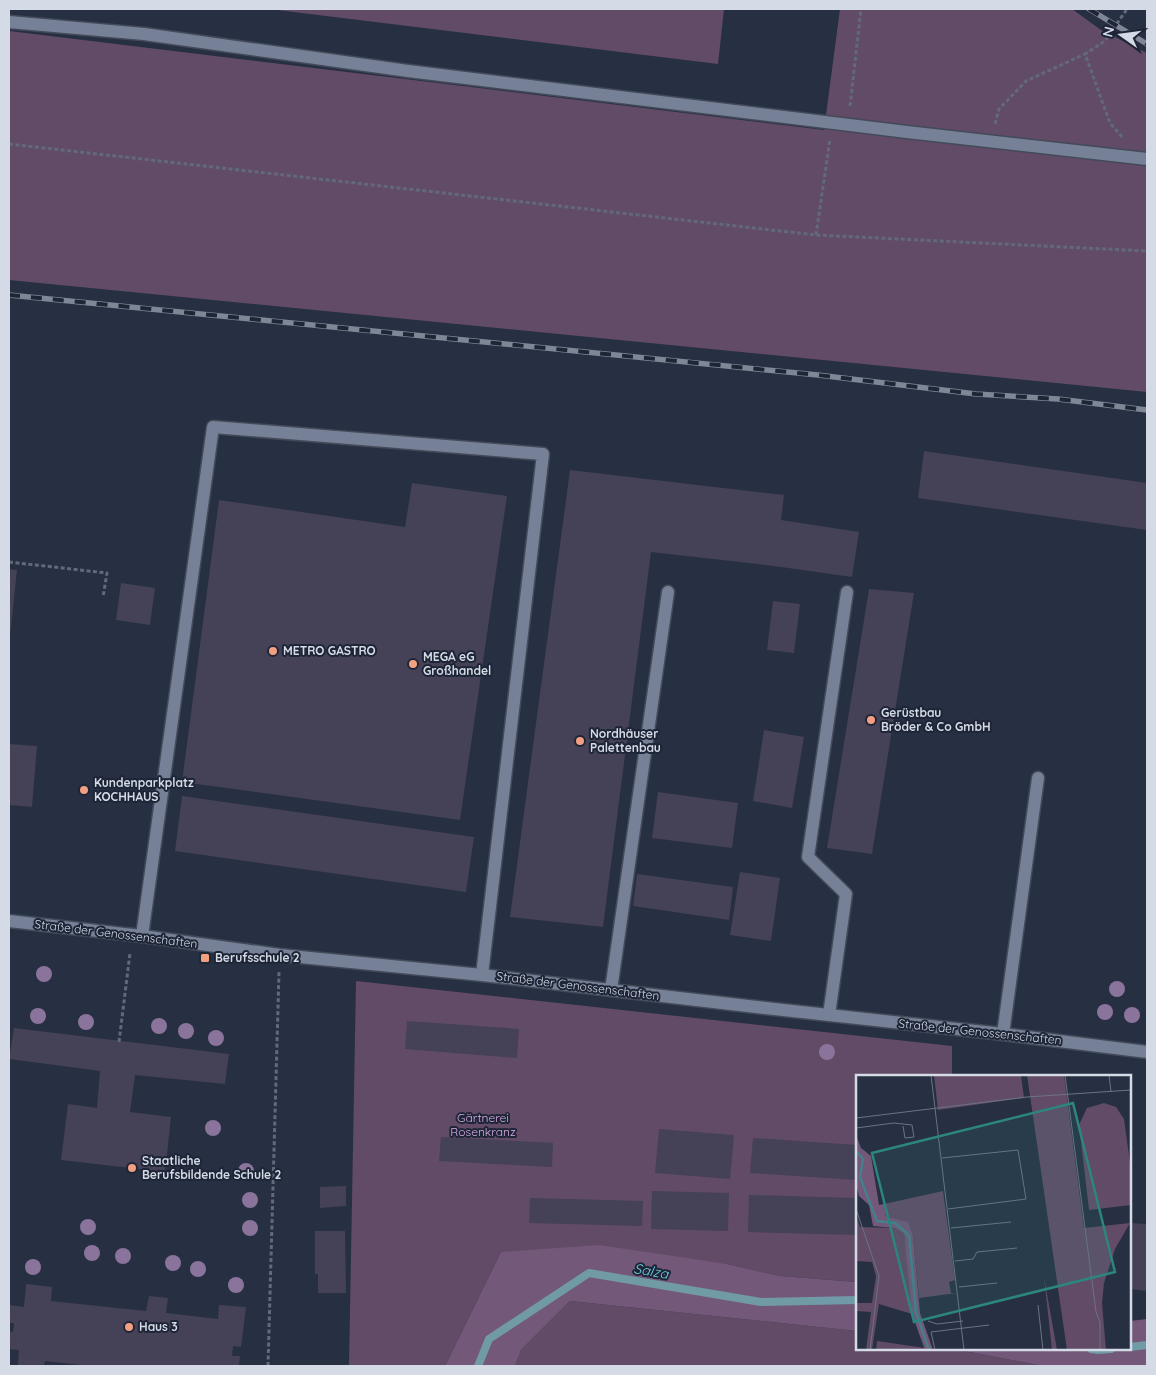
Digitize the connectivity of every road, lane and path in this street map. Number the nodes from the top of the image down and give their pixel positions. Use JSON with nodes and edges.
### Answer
{"nodes":[{"id":1,"x":861,"y":9,"type":"edge"},
{"id":2,"x":1127,"y":9,"type":"edge"},
{"id":3,"x":9,"y":22,"type":"edge"},
{"id":4,"x":1085,"y":54,"type":"junction"},
{"id":5,"x":832,"y":122,"type":"junction"},
{"id":6,"x":848,"y":124,"type":"junction"},
{"id":7,"x":990,"y":141,"type":"junction"},
{"id":8,"x":9,"y":144,"type":"edge"},
{"id":9,"x":1144,"y":158,"type":"edge"},
{"id":10,"x":816,"y":235,"type":"junction"},
{"id":11,"x":1147,"y":251,"type":"edge"},
{"id":12,"x":9,"y":562,"type":"edge"},
{"id":13,"x":668,"y":592,"type":"dead end"},
{"id":14,"x":846,"y":592,"type":"dead end"},
{"id":15,"x":103,"y":597,"type":"dead end"},
{"id":16,"x":1038,"y":778,"type":"dead end"},
{"id":17,"x":9,"y":921,"type":"edge"},
{"id":18,"x":138,"y":935,"type":"junction"},
{"id":19,"x":280,"y":956,"type":"junction"},
{"id":20,"x":482,"y":975,"type":"junction"},
{"id":21,"x":611,"y":990,"type":"junction"},
{"id":22,"x":829,"y":1015,"type":"junction"},
{"id":23,"x":1003,"y":1034,"type":"junction"},
{"id":24,"x":119,"y":1042,"type":"dead end"},
{"id":25,"x":1147,"y":1052,"type":"edge"},
{"id":26,"x":268,"y":1366,"type":"edge"}],
"edges":[{"from":1,"to":6,"type":"path"},
{"from":2,"to":4,"type":"path"},
{"from":3,"to":5,"type":"street"},
{"from":4,"to":7,"type":"path"},
{"from":4,"to":9,"type":"path"},
{"from":5,"to":6,"type":"street"},
{"from":5,"to":10,"type":"path"},
{"from":6,"to":7,"type":"street"},
{"from":7,"to":9,"type":"street"},
{"from":8,"to":10,"type":"path"},
{"from":10,"to":11,"type":"path"},
{"from":12,"to":15,"type":"path"},
{"from":13,"to":21,"type":"street"},
{"from":14,"to":22,"type":"street"},
{"from":16,"to":23,"type":"street"},
{"from":17,"to":18,"type":"street","name":"Straße der Genossenschaften"},
{"from":18,"to":19,"type":"street","name":"Straße der Genossenschaften"},
{"from":18,"to":20,"type":"street"},
{"from":18,"to":24,"type":"path"},
{"from":19,"to":20,"type":"street","name":"Straße der Genossenschaften"},
{"from":19,"to":26,"type":"path"},
{"from":20,"to":21,"type":"street","name":"Straße der Genossenschaften"},
{"from":21,"to":22,"type":"street","name":"Straße der Genossenschaften"},
{"from":22,"to":23,"type":"street","name":"Straße der Genossenschaften"},
{"from":23,"to":25,"type":"street","name":"Straße der Genossenschaften"}]}
